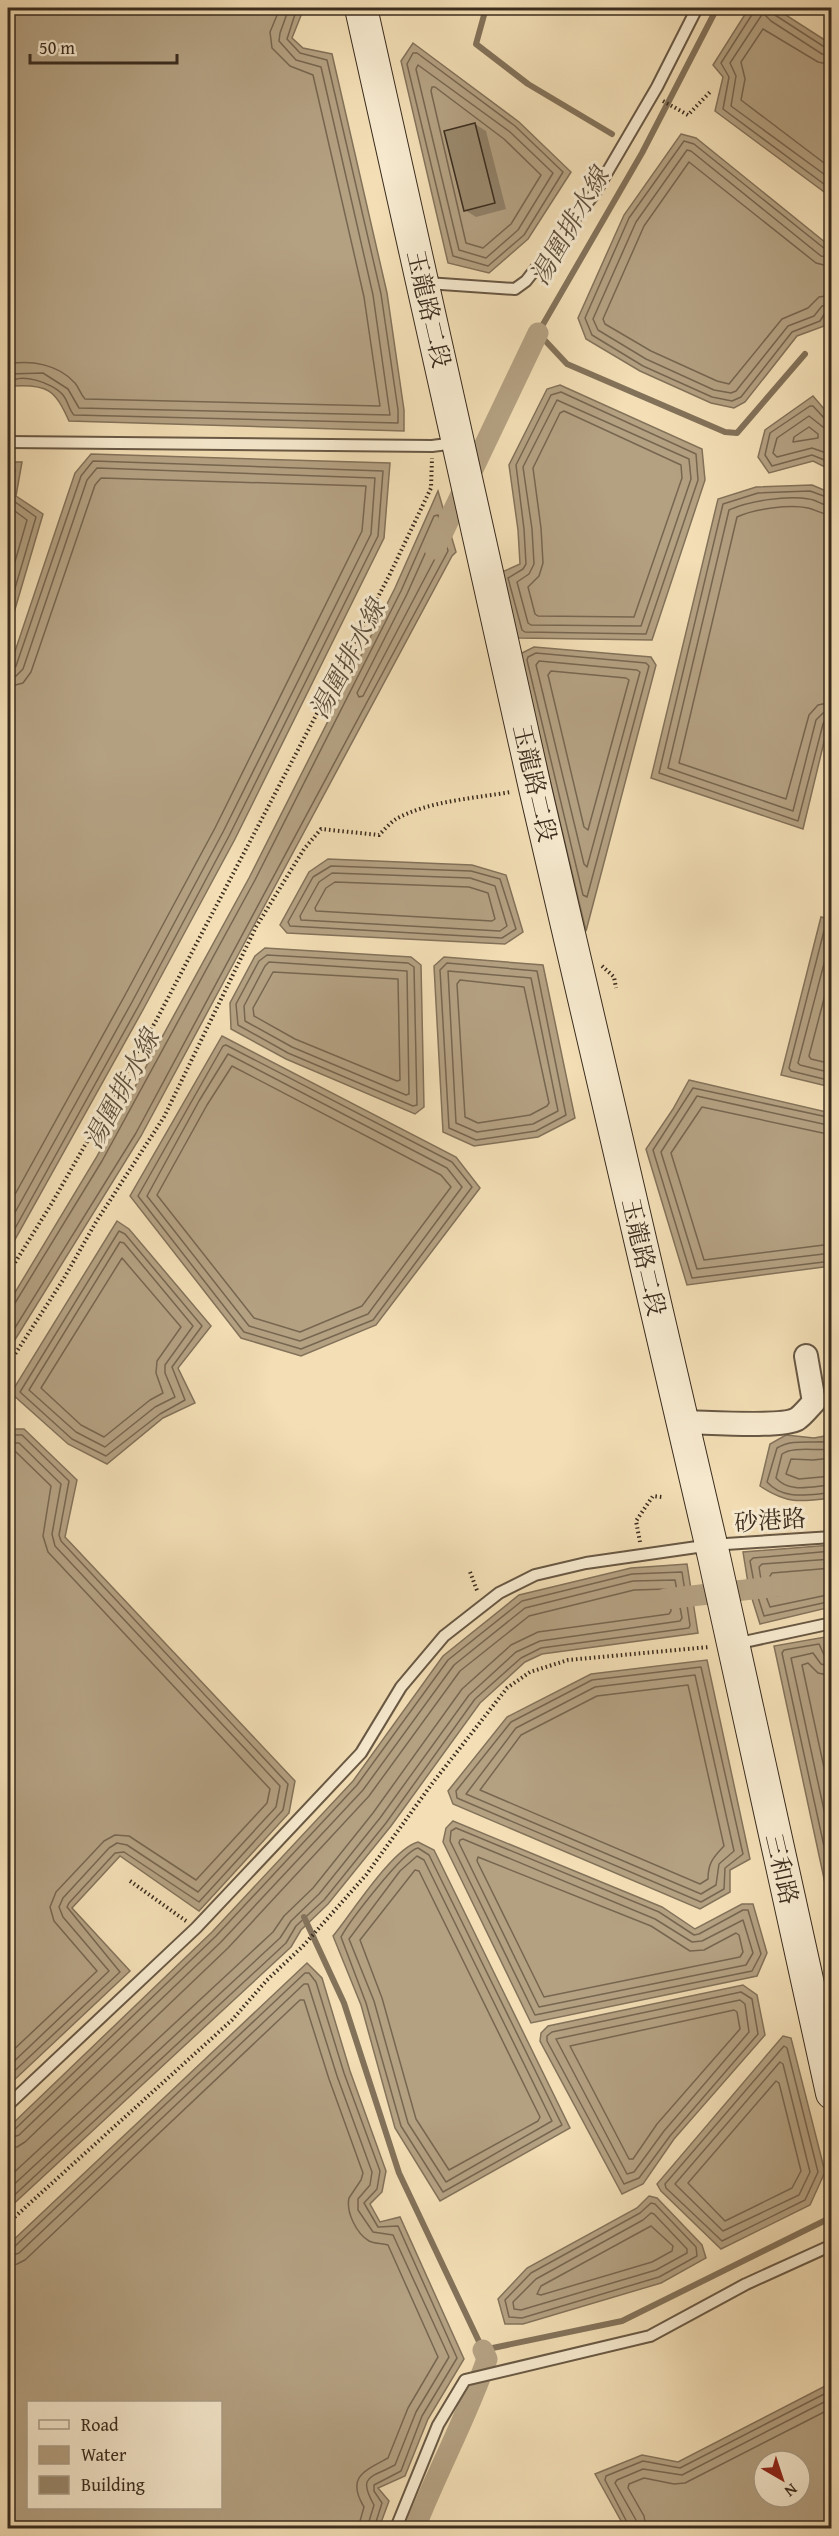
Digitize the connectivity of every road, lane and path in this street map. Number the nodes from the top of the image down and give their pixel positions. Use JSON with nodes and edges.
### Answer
{"nodes":[{"id":1,"x":361,"y":8,"type":"edge"},
{"id":2,"x":697,"y":8,"type":"edge"},
{"id":3,"x":711,"y":91,"type":"dead end"},
{"id":4,"x":672,"y":105,"type":"dead end"},
{"id":5,"x":423,"y":282,"type":"junction"},
{"id":6,"x":8,"y":442,"type":"edge"},
{"id":7,"x":445,"y":444,"type":"junction"},
{"id":8,"x":535,"y":788,"type":"junction"},
{"id":9,"x":8,"y":1274,"type":"edge"},
{"id":10,"x":806,"y":1356,"type":"dead end"},
{"id":11,"x":8,"y":1365,"type":"edge"},
{"id":12,"x":682,"y":1422,"type":"junction"},
{"id":13,"x":662,"y":1497,"type":"dead end"},
{"id":14,"x":831,"y":1537,"type":"edge"},
{"id":15,"x":713,"y":1551,"type":"junction"},
{"id":16,"x":642,"y":1554,"type":"junction"},
{"id":17,"x":470,"y":1572,"type":"dead end"},
{"id":18,"x":483,"y":1605,"type":"junction"},
{"id":19,"x":831,"y":1623,"type":"edge"},
{"id":20,"x":734,"y":1644,"type":"junction"},
{"id":21,"x":130,"y":1881,"type":"dead end"},
{"id":22,"x":196,"y":1928,"type":"junction"},
{"id":23,"x":831,"y":2093,"type":"edge"},
{"id":24,"x":8,"y":2105,"type":"edge"},
{"id":25,"x":8,"y":2223,"type":"edge"},
{"id":26,"x":831,"y":2244,"type":"edge"},
{"id":27,"x":396,"y":2529,"type":"edge"}],
"edges":[{"from":1,"to":5,"type":"main road","name":"玉龍路二段"},
{"from":2,"to":5,"type":"lane"},
{"from":3,"to":4,"type":"path"},
{"from":5,"to":7,"type":"main road","name":"玉龍路二段"},
{"from":6,"to":7,"type":"lane"},
{"from":7,"to":8,"type":"main road","name":"玉龍路二段"},
{"from":7,"to":9,"type":"path"},
{"from":8,"to":11,"type":"path"},
{"from":8,"to":12,"type":"main road","name":"玉龍路二段"},
{"from":10,"to":12,"type":"street"},
{"from":12,"to":15,"type":"main road","name":"玉龍路二段"},
{"from":13,"to":16,"type":"path"},
{"from":14,"to":15,"type":"lane","name":"砂港路"},
{"from":15,"to":16,"type":"lane","name":"砂港路"},
{"from":15,"to":20,"type":"main road","name":"三和路"},
{"from":16,"to":18,"type":"lane","name":"砂港路"},
{"from":17,"to":18,"type":"path"},
{"from":18,"to":22,"type":"lane","name":"砂港路"},
{"from":19,"to":20,"type":"lane"},
{"from":20,"to":23,"type":"main road","name":"三和路"},
{"from":20,"to":25,"type":"path"},
{"from":21,"to":22,"type":"path"},
{"from":22,"to":24,"type":"lane","name":"砂港路"},
{"from":26,"to":27,"type":"lane"}]}
